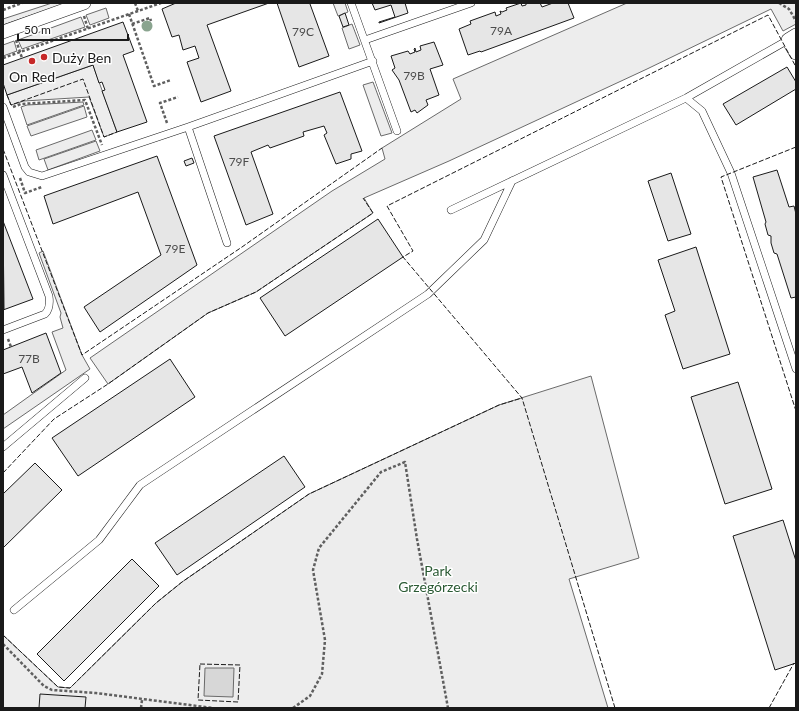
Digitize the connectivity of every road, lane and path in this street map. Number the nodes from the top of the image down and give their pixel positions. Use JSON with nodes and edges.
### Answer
{"nodes":[{"id":1,"x":22,"y":3,"type":"edge"},
{"id":2,"x":135,"y":3,"type":"edge"},
{"id":3,"x":161,"y":3,"type":"edge"},
{"id":4,"x":351,"y":3,"type":"edge"},
{"id":5,"x":471,"y":3,"type":"edge"},
{"id":6,"x":779,"y":3,"type":"edge"},
{"id":7,"x":84,"y":8,"type":"edge"},
{"id":8,"x":3,"y":10,"type":"edge"},
{"id":9,"x":138,"y":11,"type":"junction"},
{"id":10,"x":129,"y":14,"type":"junction"},
{"id":11,"x":151,"y":21,"type":"dead end"},
{"id":12,"x":796,"y":21,"type":"edge"},
{"id":13,"x":132,"y":24,"type":"junction"},
{"id":14,"x":88,"y":28,"type":"junction"},
{"id":15,"x":3,"y":32,"type":"edge"},
{"id":16,"x":792,"y":37,"type":"edge"},
{"id":17,"x":15,"y":38,"type":"dead end"},
{"id":18,"x":365,"y":40,"type":"junction"},
{"id":19,"x":20,"y":52,"type":"junction"},
{"id":20,"x":796,"y":53,"type":"edge"},
{"id":21,"x":3,"y":58,"type":"edge"},
{"id":22,"x":22,"y":58,"type":"dead end"},
{"id":23,"x":372,"y":61,"type":"junction"},
{"id":24,"x":172,"y":80,"type":"dead end"},
{"id":25,"x":178,"y":97,"type":"dead end"},
{"id":26,"x":686,"y":98,"type":"junction"},
{"id":27,"x":4,"y":109,"type":"edge"},
{"id":28,"x":168,"y":124,"type":"junction"},
{"id":29,"x":161,"y":127,"type":"dead end"},
{"id":30,"x":188,"y":127,"type":"junction"},
{"id":31,"x":397,"y":131,"type":"dead end"},
{"id":32,"x":171,"y":133,"type":"junction"},
{"id":33,"x":103,"y":148,"type":"dead end"},
{"id":34,"x":3,"y":175,"type":"edge"},
{"id":35,"x":512,"y":181,"type":"junction"},
{"id":36,"x":5,"y":184,"type":"edge"},
{"id":37,"x":451,"y":210,"type":"dead end"},
{"id":38,"x":227,"y":243,"type":"dead end"},
{"id":39,"x":3,"y":330,"type":"edge"},
{"id":40,"x":796,"y":369,"type":"edge"},
{"id":41,"x":85,"y":378,"type":"dead end"},
{"id":42,"x":3,"y":447,"type":"edge"},
{"id":43,"x":14,"y":610,"type":"dead end"},
{"id":44,"x":3,"y":644,"type":"edge"},
{"id":45,"x":142,"y":700,"type":"junction"},
{"id":46,"x":141,"y":708,"type":"edge"},
{"id":47,"x":213,"y":708,"type":"edge"},
{"id":48,"x":293,"y":708,"type":"edge"},
{"id":49,"x":448,"y":708,"type":"edge"}],
"edges":[{"from":1,"to":8,"type":"path"},
{"from":2,"to":9,"type":"path"},
{"from":3,"to":9,"type":"path"},
{"from":4,"to":18,"type":"lane"},
{"from":5,"to":18,"type":"lane"},
{"from":6,"to":12,"type":"path"},
{"from":7,"to":14,"type":"path"},
{"from":7,"to":15,"type":"street"},
{"from":9,"to":10,"type":"path"},
{"from":10,"to":13,"type":"path"},
{"from":10,"to":14,"type":"path"},
{"from":11,"to":13,"type":"path"},
{"from":13,"to":24,"type":"path"},
{"from":14,"to":19,"type":"path"},
{"from":16,"to":20,"type":"street"},
{"from":16,"to":26,"type":"lane"},
{"from":17,"to":19,"type":"path"},
{"from":18,"to":23,"type":"lane"},
{"from":19,"to":21,"type":"path"},
{"from":19,"to":22,"type":"path"},
{"from":23,"to":30,"type":"lane"},
{"from":23,"to":31,"type":"lane"},
{"from":25,"to":28,"type":"path"},
{"from":26,"to":35,"type":"lane"},
{"from":26,"to":40,"type":"lane"},
{"from":27,"to":32,"type":"lane"},
{"from":27,"to":33,"type":"path"},
{"from":28,"to":29,"type":"path"},
{"from":28,"to":32,"type":"path"},
{"from":30,"to":32,"type":"lane"},
{"from":30,"to":38,"type":"lane"},
{"from":34,"to":36,"type":"lane"},
{"from":35,"to":37,"type":"lane"},
{"from":35,"to":43,"type":"lane"},
{"from":36,"to":39,"type":"lane"},
{"from":41,"to":42,"type":"lane"},
{"from":44,"to":45,"type":"path"},
{"from":45,"to":46,"type":"path"},
{"from":45,"to":47,"type":"path"},
{"from":48,"to":49,"type":"path"}]}
